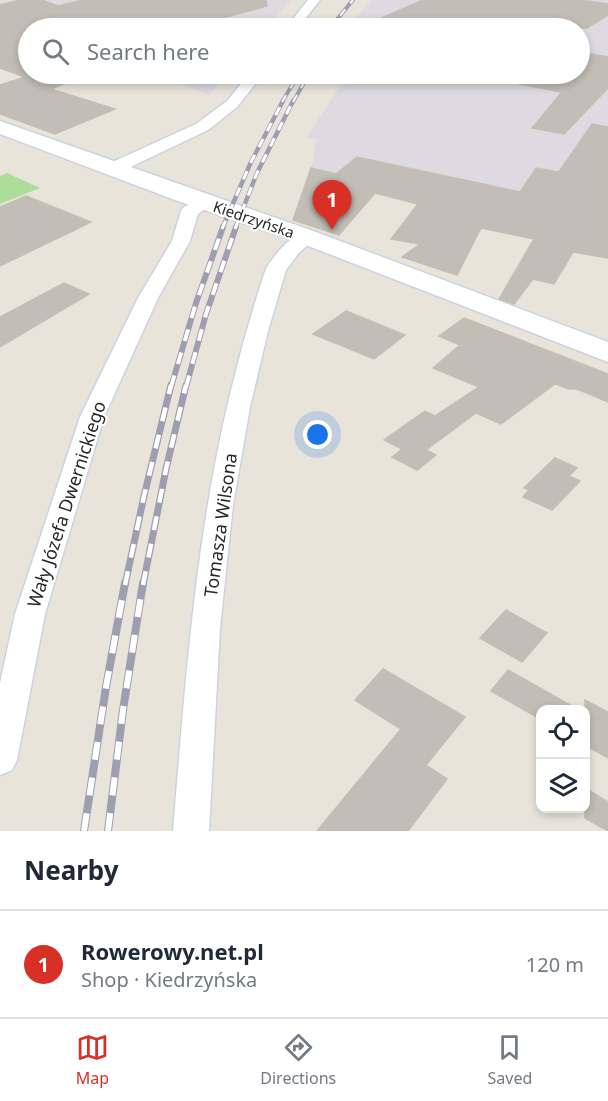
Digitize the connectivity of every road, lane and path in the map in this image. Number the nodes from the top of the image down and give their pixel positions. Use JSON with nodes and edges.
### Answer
{"nodes":[{"id":1,"x":314,"y":0,"type":"edge"},
{"id":2,"x":300,"y":18,"type":"edge"},
{"id":3,"x":248,"y":84,"type":"edge"},
{"id":4,"x":0,"y":127,"type":"edge"},
{"id":5,"x":112,"y":169,"type":"junction"},
{"id":6,"x":206,"y":202,"type":"junction"},
{"id":7,"x":307,"y":237,"type":"junction"},
{"id":8,"x":608,"y":353,"type":"edge"},
{"id":9,"x":0,"y":759,"type":"edge"},
{"id":10,"x":191,"y":831,"type":"edge"}],
"edges":[{"from":1,"to":2,"type":"street"},
{"from":3,"to":5,"type":"street"},
{"from":4,"to":5,"type":"street","name":"Kiedrzyńska"},
{"from":5,"to":6,"type":"street","name":"Kiedrzyńska"},
{"from":6,"to":7,"type":"street","name":"Kiedrzyńska"},
{"from":6,"to":9,"type":"street","name":"Wały Józefa Dwernickiego"},
{"from":7,"to":8,"type":"street","name":"Kiedrzyńska"},
{"from":7,"to":10,"type":"street","name":"Tomasza Wilsona"}]}
